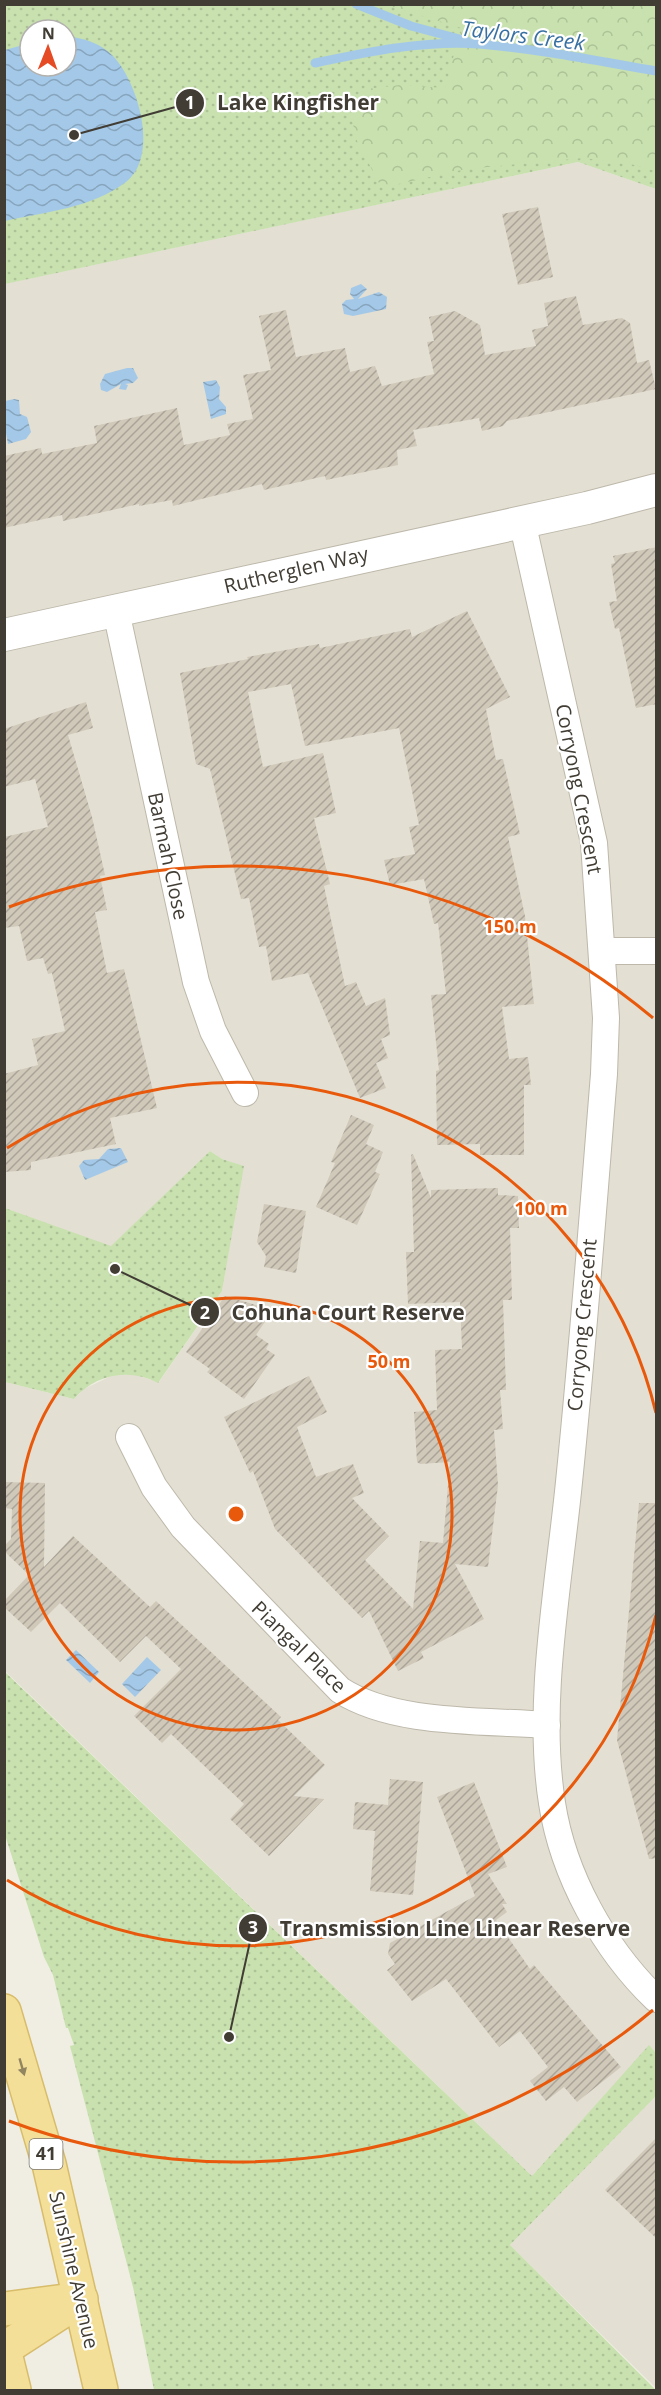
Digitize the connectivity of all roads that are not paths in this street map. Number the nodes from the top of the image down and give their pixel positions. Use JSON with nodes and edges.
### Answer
{"nodes":[{"id":1,"x":657,"y":490,"type":"edge"},
{"id":2,"x":657,"y":500,"type":"edge"},
{"id":3,"x":587,"y":508,"type":"junction"},
{"id":4,"x":522,"y":521,"type":"junction"},
{"id":5,"x":116,"y":611,"type":"junction"},
{"id":6,"x":4,"y":635,"type":"edge"},
{"id":7,"x":602,"y":951,"type":"junction"},
{"id":8,"x":657,"y":951,"type":"edge"},
{"id":9,"x":245,"y":1093,"type":"dead end"},
{"id":10,"x":129,"y":1437,"type":"dead end"},
{"id":11,"x":547,"y":1725,"type":"junction"},
{"id":12,"x":657,"y":1999,"type":"edge"},
{"id":13,"x":4,"y":2012,"type":"edge"},
{"id":14,"x":81,"y":2299,"type":"junction"},
{"id":15,"x":4,"y":2309,"type":"edge"},
{"id":16,"x":4,"y":2349,"type":"edge"},
{"id":17,"x":14,"y":2391,"type":"edge"},
{"id":18,"x":101,"y":2391,"type":"edge"}],
"edges":[{"from":1,"to":3,"type":"street","name":"Rutherglen Way"},
{"from":2,"to":3,"type":"street","name":"Rutherglen Way"},
{"from":3,"to":4,"type":"street","name":"Rutherglen Way"},
{"from":4,"to":5,"type":"street","name":"Rutherglen Way"},
{"from":4,"to":7,"type":"street","name":"Corryong Crescent"},
{"from":5,"to":6,"type":"street","name":"Rutherglen Way"},
{"from":5,"to":9,"type":"street","name":"Barmah Close"},
{"from":7,"to":8,"type":"street"},
{"from":7,"to":11,"type":"street","name":"Corryong Crescent"},
{"from":10,"to":11,"type":"street","name":"Piangal Place"},
{"from":11,"to":12,"type":"street","name":"Corryong Crescent"},
{"from":13,"to":14,"type":"main road","name":"Sunshine Avenue","number":"41","one_way":true},
{"from":14,"to":15,"type":"main road"},
{"from":14,"to":16,"type":"main road"},
{"from":14,"to":18,"type":"main road","name":"Sunshine Avenue","number":"41"},
{"from":16,"to":17,"type":"main road"}]}
